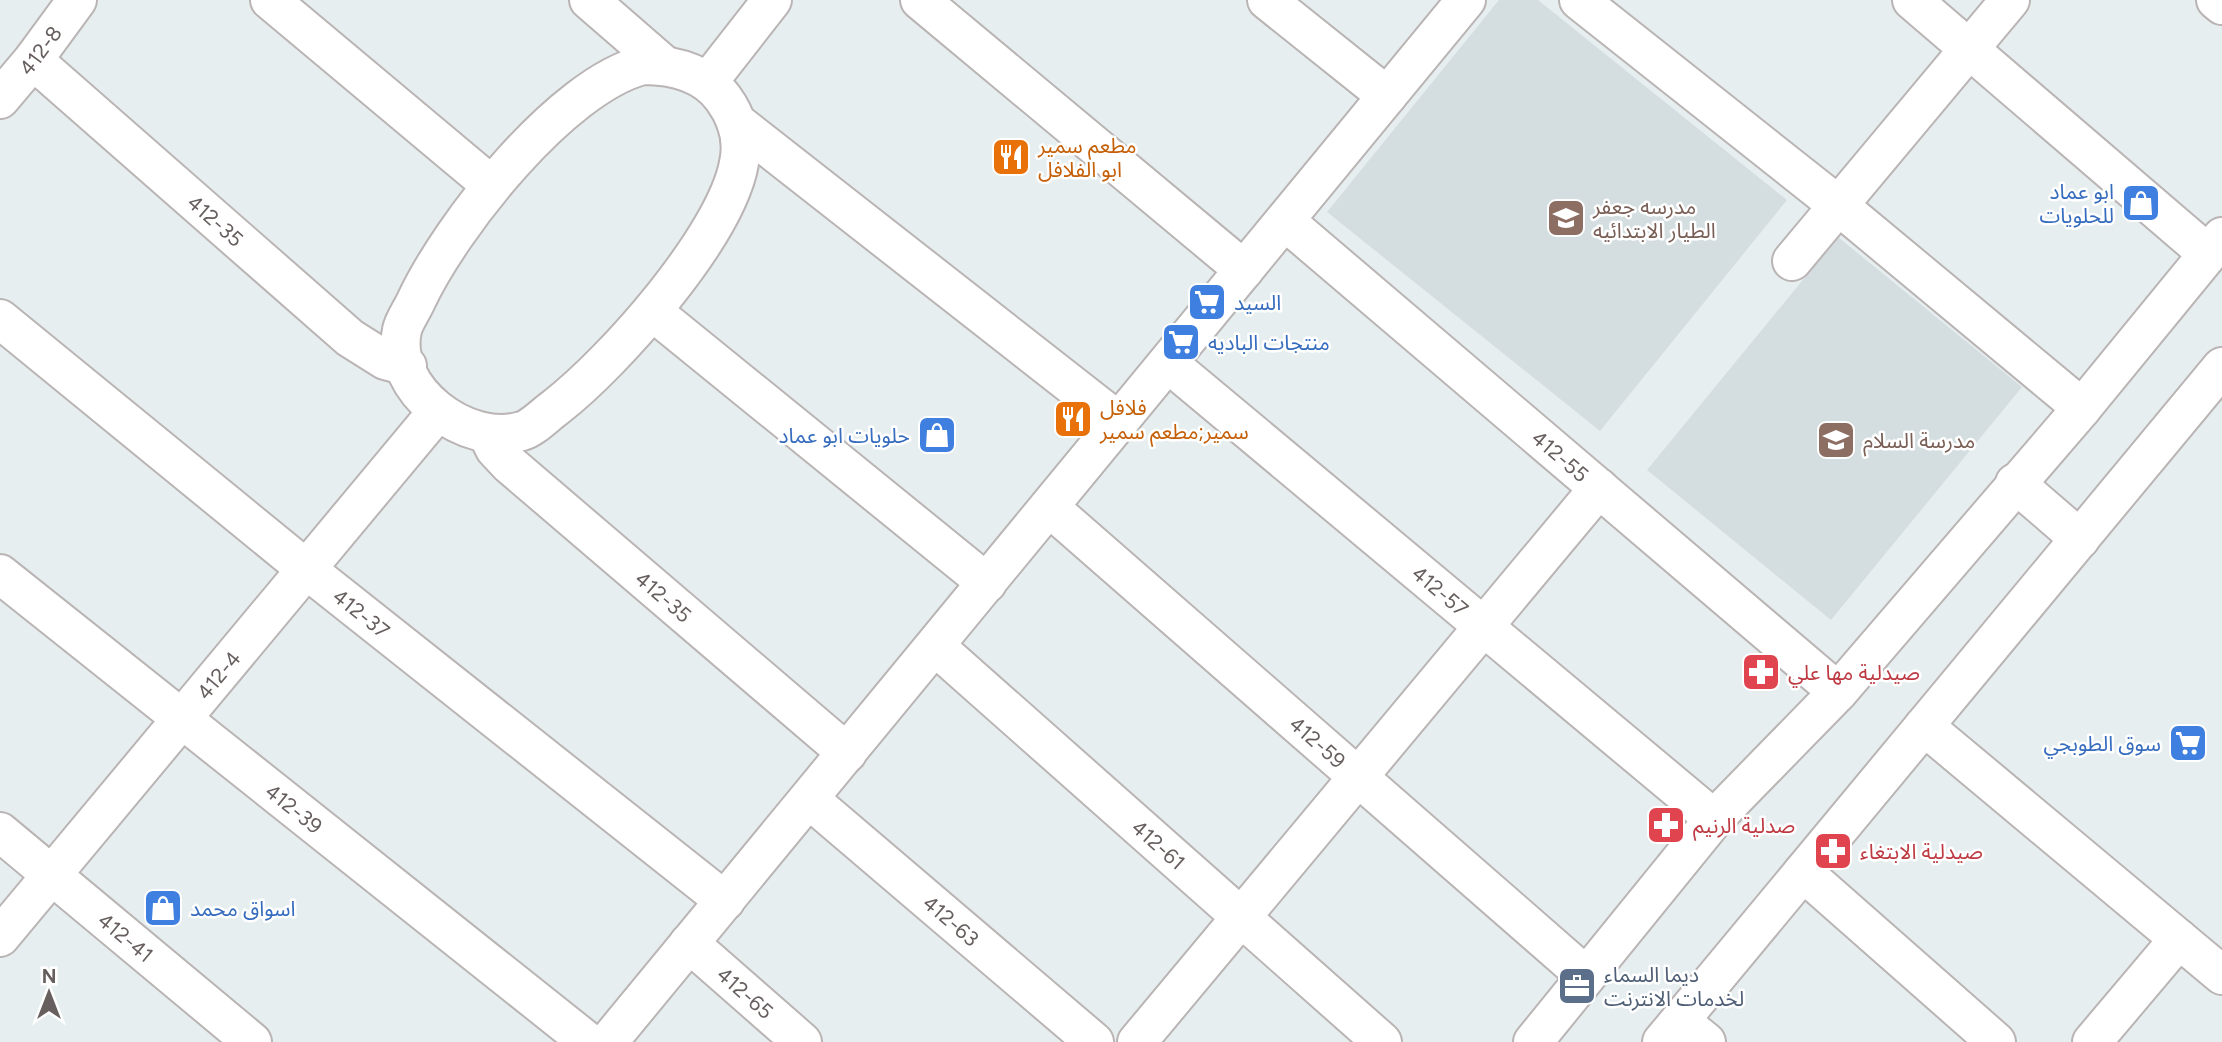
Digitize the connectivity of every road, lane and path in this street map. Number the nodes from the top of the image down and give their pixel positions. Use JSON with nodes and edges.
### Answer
{"nodes":[{"id":1,"x":77,"y":0,"type":"edge"},
{"id":2,"x":271,"y":0,"type":"edge"},
{"id":3,"x":589,"y":0,"type":"edge"},
{"id":4,"x":772,"y":0,"type":"edge"},
{"id":5,"x":920,"y":0,"type":"edge"},
{"id":6,"x":1267,"y":0,"type":"edge"},
{"id":7,"x":1466,"y":0,"type":"edge"},
{"id":8,"x":1579,"y":0,"type":"edge"},
{"id":9,"x":1912,"y":0,"type":"edge"},
{"id":10,"x":2010,"y":0,"type":"edge"},
{"id":11,"x":2216,"y":0,"type":"edge"},
{"id":12,"x":2222,"y":5,"type":"edge"},
{"id":13,"x":1970,"y":48,"type":"junction"},
{"id":14,"x":33,"y":60,"type":"junction"},
{"id":15,"x":664,"y":65,"type":"junction"},
{"id":16,"x":708,"y":82,"type":"junction"},
{"id":17,"x":1387,"y":96,"type":"junction"},
{"id":18,"x":0,"y":99,"type":"edge"},
{"id":19,"x":736,"y":122,"type":"junction"},
{"id":20,"x":491,"y":185,"type":"junction"},
{"id":21,"x":1839,"y":206,"type":"junction"},
{"id":22,"x":1284,"y":221,"type":"junction"},
{"id":23,"x":2215,"y":246,"type":"edge"},
{"id":24,"x":1792,"y":261,"type":"dead end"},
{"id":25,"x":1244,"y":270,"type":"junction"},
{"id":26,"x":652,"y":311,"type":"junction"},
{"id":27,"x":0,"y":319,"type":"edge"},
{"id":28,"x":1168,"y":363,"type":"junction"},
{"id":29,"x":407,"y":366,"type":"junction"},
{"id":30,"x":2222,"y":367,"type":"edge"},
{"id":31,"x":2082,"y":408,"type":"junction"},
{"id":32,"x":438,"y":411,"type":"junction"},
{"id":33,"x":1119,"y":422,"type":"junction"},
{"id":34,"x":487,"y":433,"type":"junction"},
{"id":35,"x":2015,"y":483,"type":"junction"},
{"id":36,"x":1599,"y":488,"type":"junction"},
{"id":37,"x":1049,"y":507,"type":"junction"},
{"id":38,"x":2080,"y":539,"type":"junction"},
{"id":39,"x":306,"y":569,"type":"junction"},
{"id":40,"x":0,"y":574,"type":"edge"},
{"id":41,"x":987,"y":583,"type":"junction"},
{"id":42,"x":1484,"y":626,"type":"junction"},
{"id":43,"x":935,"y":646,"type":"junction"},
{"id":44,"x":1838,"y":692,"type":"junction"},
{"id":45,"x":182,"y":719,"type":"junction"},
{"id":46,"x":1924,"y":726,"type":"junction"},
{"id":47,"x":847,"y":753,"type":"junction"},
{"id":48,"x":1358,"y":777,"type":"junction"},
{"id":49,"x":809,"y":799,"type":"junction"},
{"id":50,"x":1714,"y":819,"type":"junction"},
{"id":51,"x":0,"y":832,"type":"edge"},
{"id":52,"x":1803,"y":872,"type":"junction"},
{"id":53,"x":52,"y":875,"type":"junction"},
{"id":54,"x":725,"y":901,"type":"junction"},
{"id":55,"x":1241,"y":918,"type":"junction"},
{"id":56,"x":0,"y":937,"type":"edge"},
{"id":57,"x":2179,"y":939,"type":"junction"},
{"id":58,"x":689,"y":943,"type":"junction"},
{"id":59,"x":2222,"y":975,"type":"edge"},
{"id":60,"x":1587,"y":976,"type":"junction"},
{"id":61,"x":1683,"y":1035,"type":"edge"},
{"id":62,"x":252,"y":1042,"type":"edge"},
{"id":63,"x":588,"y":1042,"type":"edge"},
{"id":64,"x":608,"y":1042,"type":"edge"},
{"id":65,"x":802,"y":1042,"type":"edge"},
{"id":66,"x":1094,"y":1042,"type":"edge"},
{"id":67,"x":1137,"y":1042,"type":"edge"},
{"id":68,"x":1382,"y":1042,"type":"edge"},
{"id":69,"x":1533,"y":1042,"type":"edge"},
{"id":70,"x":1996,"y":1042,"type":"edge"},
{"id":71,"x":2092,"y":1042,"type":"edge"}],
"edges":[{"from":1,"to":14,"type":"street","name":"412-8"},
{"from":2,"to":20,"type":"street"},
{"from":3,"to":15,"type":"street"},
{"from":4,"to":16,"type":"street"},
{"from":5,"to":25,"type":"street"},
{"from":6,"to":17,"type":"street"},
{"from":7,"to":17,"type":"street"},
{"from":8,"to":21,"type":"street"},
{"from":9,"to":13,"type":"street"},
{"from":10,"to":13,"type":"street"},
{"from":11,"to":12,"type":"street"},
{"from":13,"to":21,"type":"street"},
{"from":13,"to":23,"type":"street"},
{"from":14,"to":18,"type":"street","name":"412-8"},
{"from":14,"to":29,"type":"street","name":"412-35"},
{"from":15,"to":16,"type":"street"},
{"from":15,"to":20,"type":"street"},
{"from":16,"to":19,"type":"street"},
{"from":17,"to":22,"type":"street"},
{"from":19,"to":26,"type":"street"},
{"from":19,"to":33,"type":"street"},
{"from":20,"to":29,"type":"street"},
{"from":21,"to":24,"type":"street"},
{"from":21,"to":31,"type":"street"},
{"from":22,"to":25,"type":"street"},
{"from":22,"to":36,"type":"street","name":"412-55"},
{"from":23,"to":31,"type":"street"},
{"from":25,"to":28,"type":"street"},
{"from":26,"to":34,"type":"street"},
{"from":26,"to":41,"type":"street"},
{"from":27,"to":39,"type":"street","name":"412-37"},
{"from":28,"to":33,"type":"street"},
{"from":28,"to":42,"type":"street","name":"412-57"},
{"from":29,"to":32,"type":"street"},
{"from":30,"to":38,"type":"street"},
{"from":31,"to":35,"type":"street"},
{"from":32,"to":34,"type":"street"},
{"from":32,"to":39,"type":"street","name":"412-4"},
{"from":33,"to":37,"type":"street"},
{"from":34,"to":47,"type":"street","name":"412-35"},
{"from":35,"to":38,"type":"street"},
{"from":35,"to":44,"type":"street"},
{"from":36,"to":42,"type":"street"},
{"from":36,"to":44,"type":"street","name":"412-55"},
{"from":37,"to":41,"type":"street"},
{"from":37,"to":48,"type":"street","name":"412-59"},
{"from":38,"to":46,"type":"street"},
{"from":39,"to":45,"type":"street","name":"412-4"},
{"from":39,"to":54,"type":"street","name":"412-37"},
{"from":40,"to":45,"type":"street","name":"412-39"},
{"from":41,"to":43,"type":"street"},
{"from":42,"to":48,"type":"street"},
{"from":42,"to":50,"type":"street","name":"412-57"},
{"from":43,"to":47,"type":"street"},
{"from":43,"to":55,"type":"street","name":"412-61"},
{"from":44,"to":50,"type":"street"},
{"from":45,"to":53,"type":"street","name":"412-4"},
{"from":45,"to":63,"type":"street","name":"412-39"},
{"from":46,"to":52,"type":"street"},
{"from":46,"to":57,"type":"street"},
{"from":47,"to":49,"type":"street"},
{"from":48,"to":55,"type":"street"},
{"from":48,"to":60,"type":"street","name":"412-59"},
{"from":49,"to":54,"type":"street"},
{"from":49,"to":66,"type":"street","name":"412-63"},
{"from":50,"to":60,"type":"street"},
{"from":51,"to":53,"type":"street","name":"412-41"},
{"from":52,"to":61,"type":"street"},
{"from":52,"to":70,"type":"street"},
{"from":53,"to":56,"type":"street","name":"412-4"},
{"from":53,"to":62,"type":"street","name":"412-41"},
{"from":54,"to":58,"type":"street"},
{"from":55,"to":67,"type":"street"},
{"from":55,"to":68,"type":"street","name":"412-61"},
{"from":57,"to":59,"type":"street"},
{"from":57,"to":71,"type":"street"},
{"from":58,"to":64,"type":"street"},
{"from":58,"to":65,"type":"street","name":"412-65"},
{"from":60,"to":69,"type":"street"}]}
